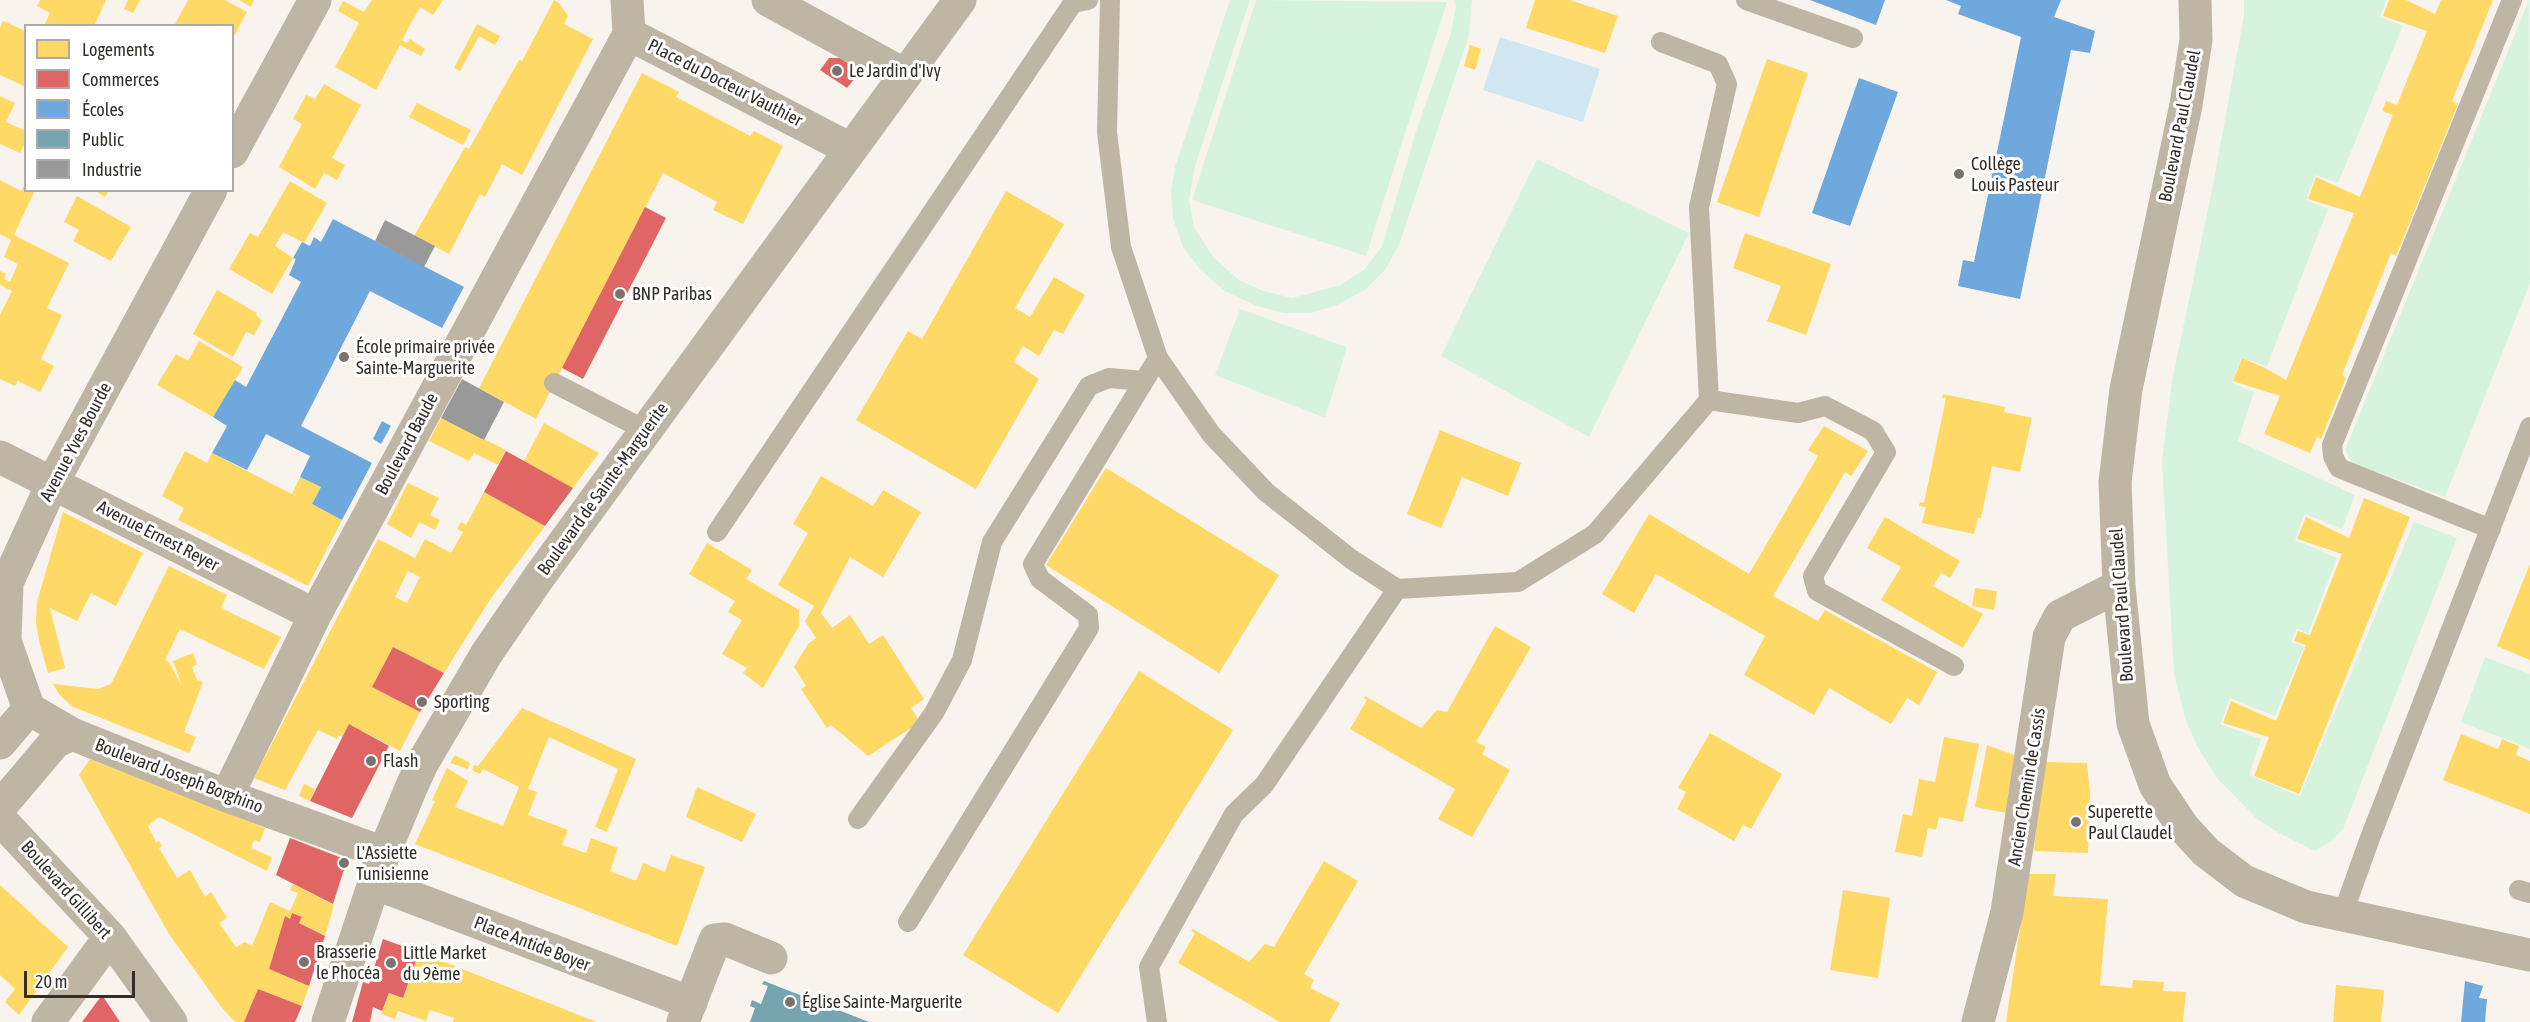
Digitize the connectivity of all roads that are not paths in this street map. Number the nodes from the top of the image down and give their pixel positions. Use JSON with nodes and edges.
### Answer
{"nodes":[{"id":1,"x":315,"y":0,"type":"edge"},
{"id":2,"x":627,"y":0,"type":"edge"},
{"id":3,"x":768,"y":0,"type":"edge"},
{"id":4,"x":960,"y":0,"type":"edge"},
{"id":5,"x":1088,"y":0,"type":"edge"},
{"id":6,"x":1110,"y":0,"type":"edge"},
{"id":7,"x":1746,"y":0,"type":"edge"},
{"id":8,"x":2195,"y":0,"type":"edge"},
{"id":9,"x":2512,"y":0,"type":"edge"},
{"id":10,"x":629,"y":34,"type":"junction"},
{"id":11,"x":1853,"y":38,"type":"dead end"},
{"id":12,"x":1661,"y":42,"type":"dead end"},
{"id":13,"x":905,"y":75,"type":"junction"},
{"id":14,"x":234,"y":148,"type":"edge"},
{"id":15,"x":850,"y":149,"type":"junction"},
{"id":16,"x":211,"y":192,"type":"edge"},
{"id":17,"x":1158,"y":358,"type":"junction"},
{"id":18,"x":1144,"y":381,"type":"junction"},
{"id":19,"x":554,"y":383,"type":"dead end"},
{"id":20,"x":1709,"y":400,"type":"junction"},
{"id":21,"x":2530,"y":427,"type":"edge"},
{"id":22,"x":645,"y":430,"type":"junction"},
{"id":23,"x":0,"y":457,"type":"edge"},
{"id":24,"x":53,"y":482,"type":"junction"},
{"id":25,"x":2491,"y":529,"type":"junction"},
{"id":26,"x":717,"y":532,"type":"dead end"},
{"id":27,"x":2119,"y":586,"type":"junction"},
{"id":28,"x":1396,"y":589,"type":"junction"},
{"id":29,"x":315,"y":615,"type":"junction"},
{"id":30,"x":1954,"y":666,"type":"dead end"},
{"id":31,"x":28,"y":709,"type":"junction"},
{"id":32,"x":72,"y":734,"type":"junction"},
{"id":33,"x":0,"y":743,"type":"edge"},
{"id":34,"x":227,"y":796,"type":"junction"},
{"id":35,"x":0,"y":807,"type":"edge"},
{"id":36,"x":0,"y":819,"type":"edge"},
{"id":37,"x":858,"y":819,"type":"dead end"},
{"id":38,"x":379,"y":868,"type":"junction"},
{"id":39,"x":2342,"y":916,"type":"junction"},
{"id":40,"x":909,"y":922,"type":"dead end"},
{"id":41,"x":110,"y":937,"type":"junction"},
{"id":42,"x":2530,"y":955,"type":"edge"},
{"id":43,"x":771,"y":958,"type":"dead end"},
{"id":44,"x":687,"y":1013,"type":"edge"},
{"id":45,"x":48,"y":1022,"type":"edge"},
{"id":46,"x":171,"y":1022,"type":"edge"},
{"id":47,"x":328,"y":1022,"type":"edge"},
{"id":48,"x":1157,"y":1022,"type":"edge"},
{"id":49,"x":1978,"y":1022,"type":"edge"}],
"edges":[{"from":1,"to":14,"type":"street"},
{"from":2,"to":10,"type":"street","name":"Place du Docteur Vauthier"},
{"from":3,"to":13,"type":"street"},
{"from":4,"to":13,"type":"street","name":"Boulevard de Sainte-Marguerite"},
{"from":5,"to":26,"type":"lane"},
{"from":6,"to":17,"type":"lane"},
{"from":7,"to":11,"type":"lane"},
{"from":8,"to":27,"type":"street","name":"Boulevard Paul Claudel"},
{"from":9,"to":25,"type":"lane"},
{"from":10,"to":15,"type":"street","name":"Place du Docteur Vauthier"},
{"from":10,"to":29,"type":"street","name":"Boulevard Baude"},
{"from":12,"to":20,"type":"lane"},
{"from":13,"to":15,"type":"street","name":"Boulevard de Sainte-Marguerite"},
{"from":15,"to":22,"type":"street","name":"Boulevard de Sainte-Marguerite"},
{"from":16,"to":24,"type":"street","name":"Avenue Yves Bourde"},
{"from":17,"to":18,"type":"lane"},
{"from":17,"to":28,"type":"lane"},
{"from":18,"to":37,"type":"lane"},
{"from":18,"to":40,"type":"lane"},
{"from":19,"to":22,"type":"lane"},
{"from":20,"to":28,"type":"lane"},
{"from":20,"to":30,"type":"lane"},
{"from":21,"to":25,"type":"lane"},
{"from":22,"to":38,"type":"street","name":"Boulevard de Sainte-Marguerite"},
{"from":23,"to":24,"type":"street","name":"Avenue Ernest Reyer"},
{"from":24,"to":29,"type":"street","name":"Avenue Ernest Reyer"},
{"from":24,"to":31,"type":"street","name":"Avenue Yves Bourde"},
{"from":25,"to":39,"type":"lane"},
{"from":27,"to":39,"type":"street","name":"Boulevard Paul Claudel"},
{"from":27,"to":49,"type":"street","name":"Ancien Chemin de Cassis"},
{"from":28,"to":48,"type":"lane"},
{"from":29,"to":34,"type":"street","name":"Boulevard Baude"},
{"from":31,"to":32,"type":"street"},
{"from":31,"to":33,"type":"street"},
{"from":32,"to":34,"type":"street","name":"Boulevard Joseph Borghino"},
{"from":32,"to":35,"type":"street","name":"Boulevard Joseph Borghino"},
{"from":34,"to":38,"type":"street","name":"Boulevard Joseph Borghino"},
{"from":36,"to":41,"type":"street","name":"Boulevard Gillibert"},
{"from":38,"to":44,"type":"street","name":"Place Antide Boyer"},
{"from":38,"to":47,"type":"street","name":"Boulevard de Sainte-Marguerite"},
{"from":39,"to":42,"type":"street","name":"Boulevard Paul Claudel"},
{"from":41,"to":45,"type":"street"},
{"from":41,"to":46,"type":"street","name":"Boulevard Gillibert"},
{"from":43,"to":44,"type":"street","name":"Place Antide Boyer"}]}
